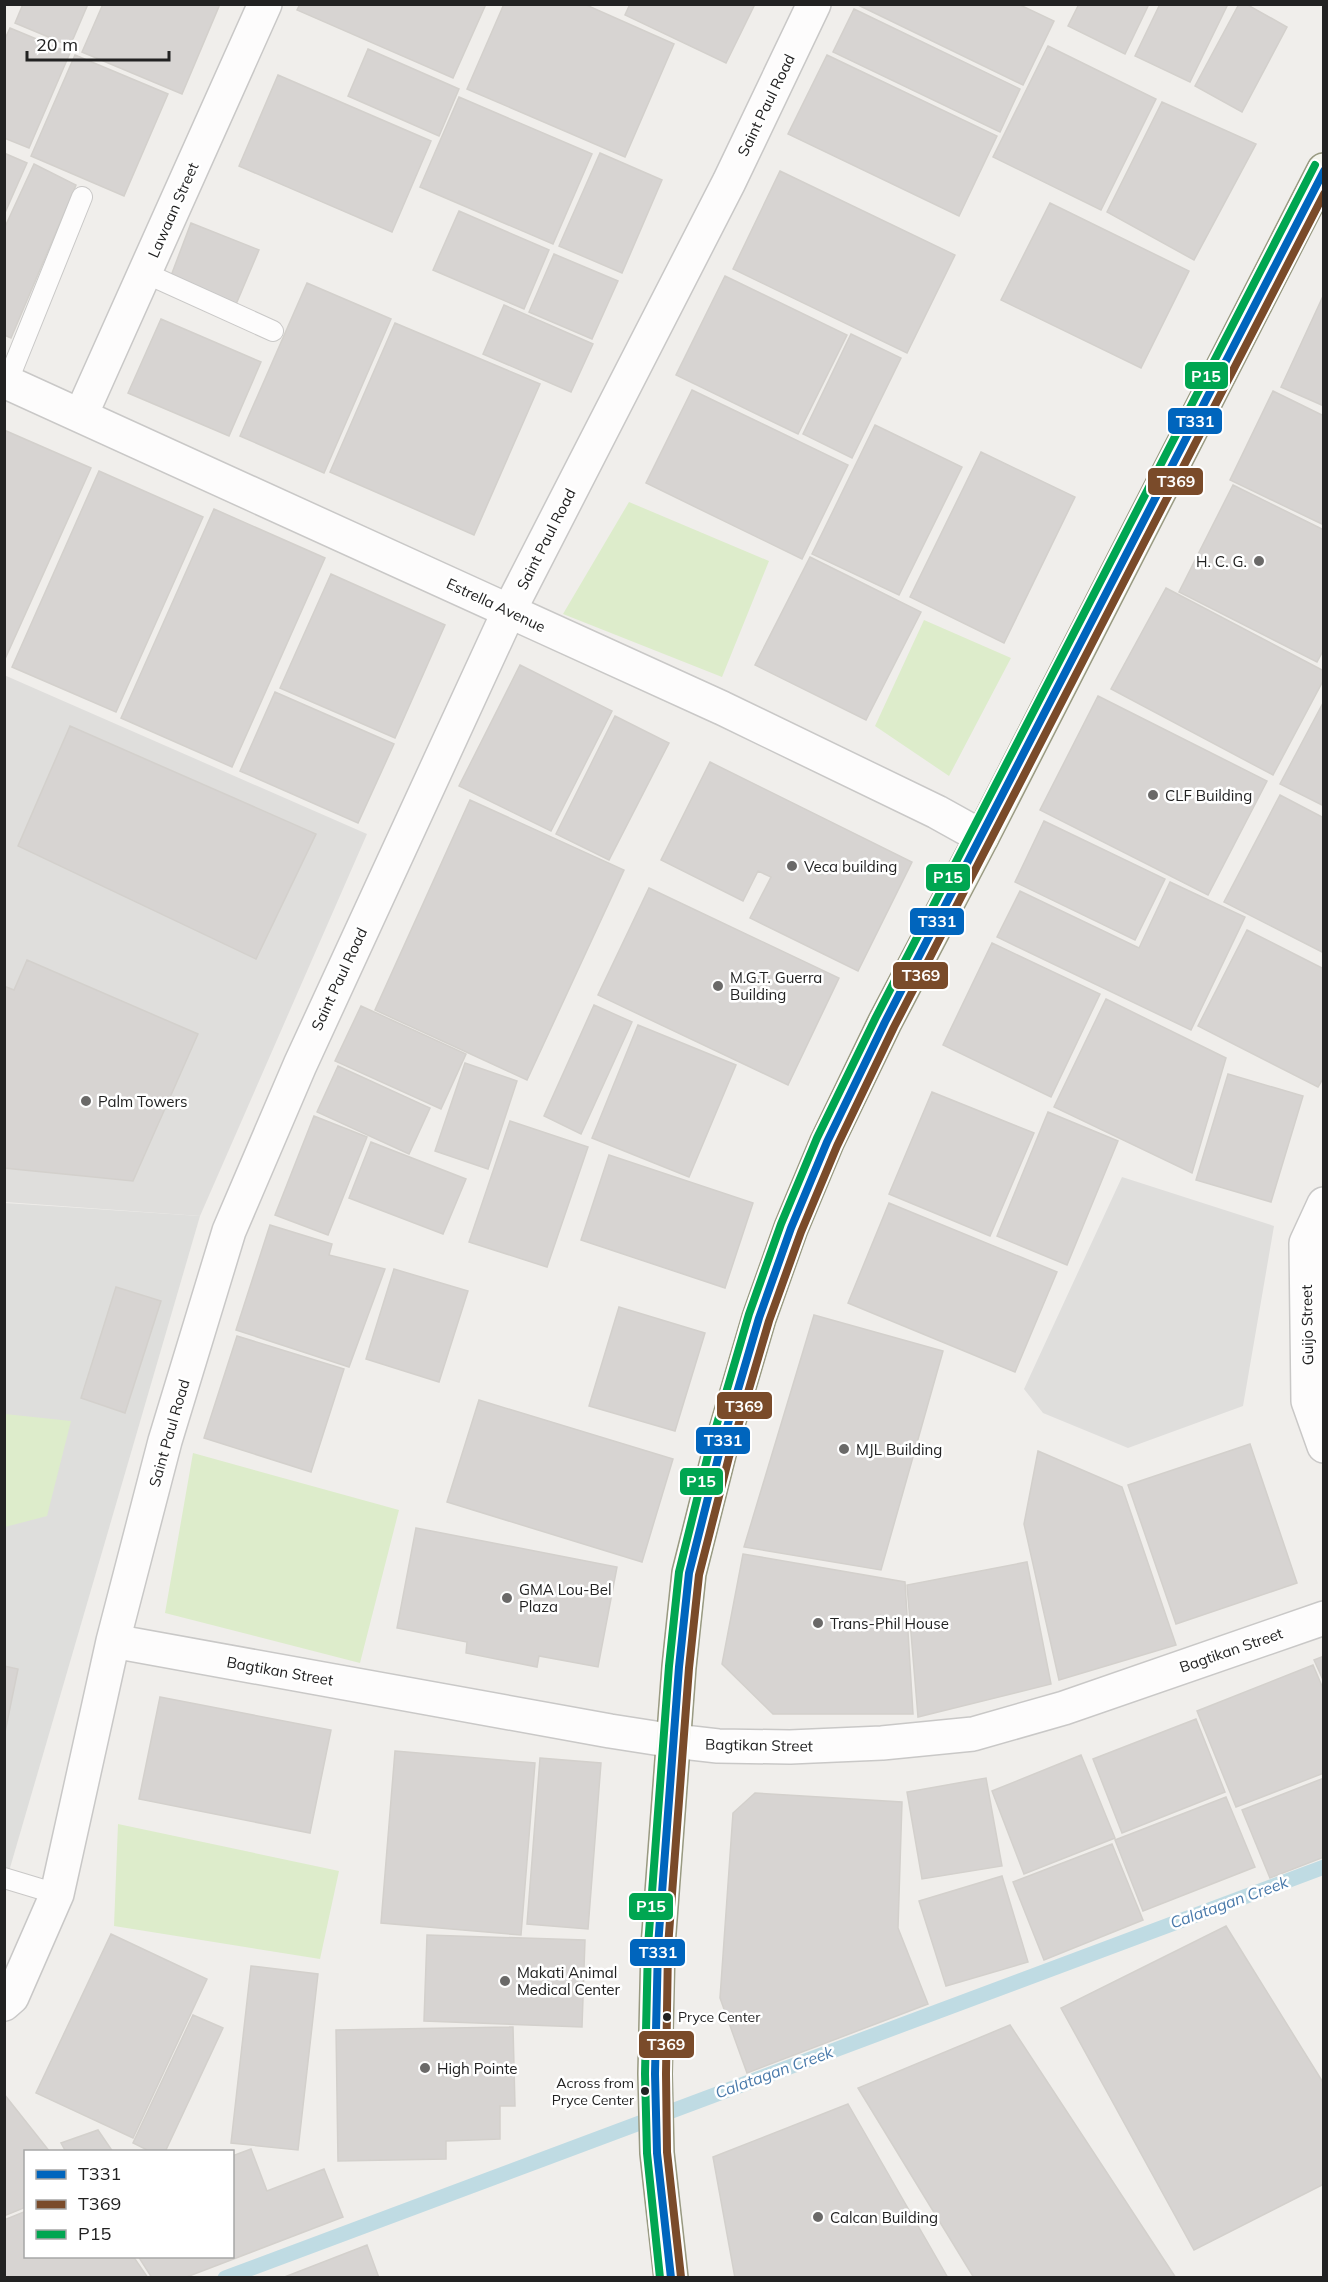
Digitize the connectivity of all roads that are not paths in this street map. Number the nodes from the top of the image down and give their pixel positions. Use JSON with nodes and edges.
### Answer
{"nodes":[{"id":1,"x":265,"y":4,"type":"edge"},
{"id":2,"x":814,"y":4,"type":"edge"},
{"id":3,"x":1323,"y":170,"type":"edge"},
{"id":4,"x":82,"y":196,"type":"dead end"},
{"id":5,"x":145,"y":273,"type":"junction"},
{"id":6,"x":273,"y":331,"type":"dead end"},
{"id":7,"x":6,"y":382,"type":"edge"},
{"id":8,"x":81,"y":415,"type":"junction"},
{"id":9,"x":509,"y":611,"type":"junction"},
{"id":10,"x":982,"y":837,"type":"junction"},
{"id":11,"x":1323,"y":1204,"type":"edge"},
{"id":12,"x":1323,"y":1446,"type":"edge"},
{"id":13,"x":1323,"y":1618,"type":"edge"},
{"id":14,"x":113,"y":1641,"type":"junction"},
{"id":15,"x":674,"y":1741,"type":"junction"},
{"id":16,"x":4,"y":1878,"type":"edge"},
{"id":17,"x":57,"y":1894,"type":"junction"},
{"id":18,"x":4,"y":2004,"type":"edge"},
{"id":19,"x":671,"y":2277,"type":"edge"}],
"edges":[{"from":1,"to":5,"type":"street","name":"Lawaan Street"},
{"from":2,"to":9,"type":"street","name":"Saint Paul Road"},
{"from":3,"to":10,"type":"main road"},
{"from":4,"to":7,"type":"lane"},
{"from":5,"to":6,"type":"lane"},
{"from":5,"to":8,"type":"street","name":"Lawaan Street"},
{"from":7,"to":8,"type":"street","name":"Estrella Avenue"},
{"from":8,"to":9,"type":"street","name":"Estrella Avenue"},
{"from":9,"to":10,"type":"street","name":"Estrella Avenue"},
{"from":9,"to":14,"type":"street","name":"Saint Paul Road"},
{"from":10,"to":15,"type":"main road"},
{"from":11,"to":12,"type":"street","name":"Guijo Street"},
{"from":13,"to":15,"type":"street","name":"Bagtikan Street"},
{"from":14,"to":15,"type":"street","name":"Bagtikan Street"},
{"from":14,"to":17,"type":"street","name":"Saint Paul Road"},
{"from":15,"to":19,"type":"main road"},
{"from":16,"to":17,"type":"lane"},
{"from":17,"to":18,"type":"street","name":"Saint Paul Road"}]}
